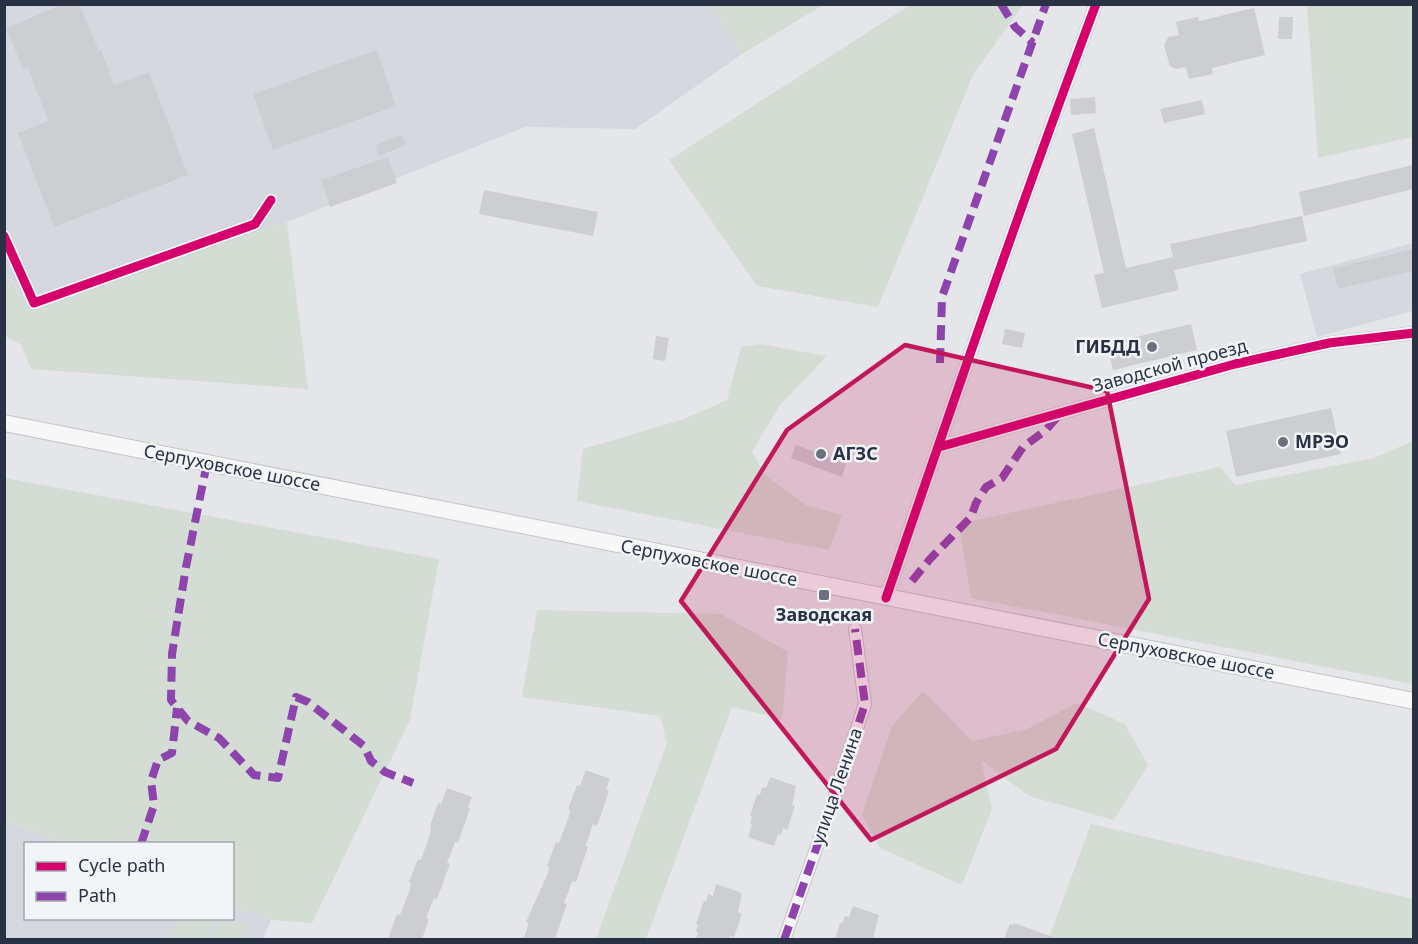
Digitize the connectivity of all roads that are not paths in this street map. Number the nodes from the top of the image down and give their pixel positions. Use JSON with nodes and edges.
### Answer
{"nodes":[{"id":1,"x":1096,"y":4,"type":"edge"},
{"id":2,"x":271,"y":200,"type":"dead end"},
{"id":3,"x":4,"y":236,"type":"edge"},
{"id":4,"x":1413,"y":333,"type":"edge"},
{"id":5,"x":4,"y":423,"type":"edge"},
{"id":6,"x":939,"y":447,"type":"junction"},
{"id":7,"x":886,"y":598,"type":"junction"},
{"id":8,"x":855,"y":629,"type":"dead end"},
{"id":9,"x":1413,"y":701,"type":"edge"},
{"id":10,"x":784,"y":939,"type":"edge"}],
"edges":[{"from":1,"to":6,"type":"street"},
{"from":2,"to":3,"type":"street"},
{"from":4,"to":6,"type":"street","name":"Заводской проезд"},
{"from":5,"to":7,"type":"main road","name":"Серпуховское шоссе"},
{"from":6,"to":7,"type":"street"},
{"from":7,"to":9,"type":"main road","name":"Серпуховское шоссе"},
{"from":8,"to":10,"type":"street","name":"улица Ленина"}]}
